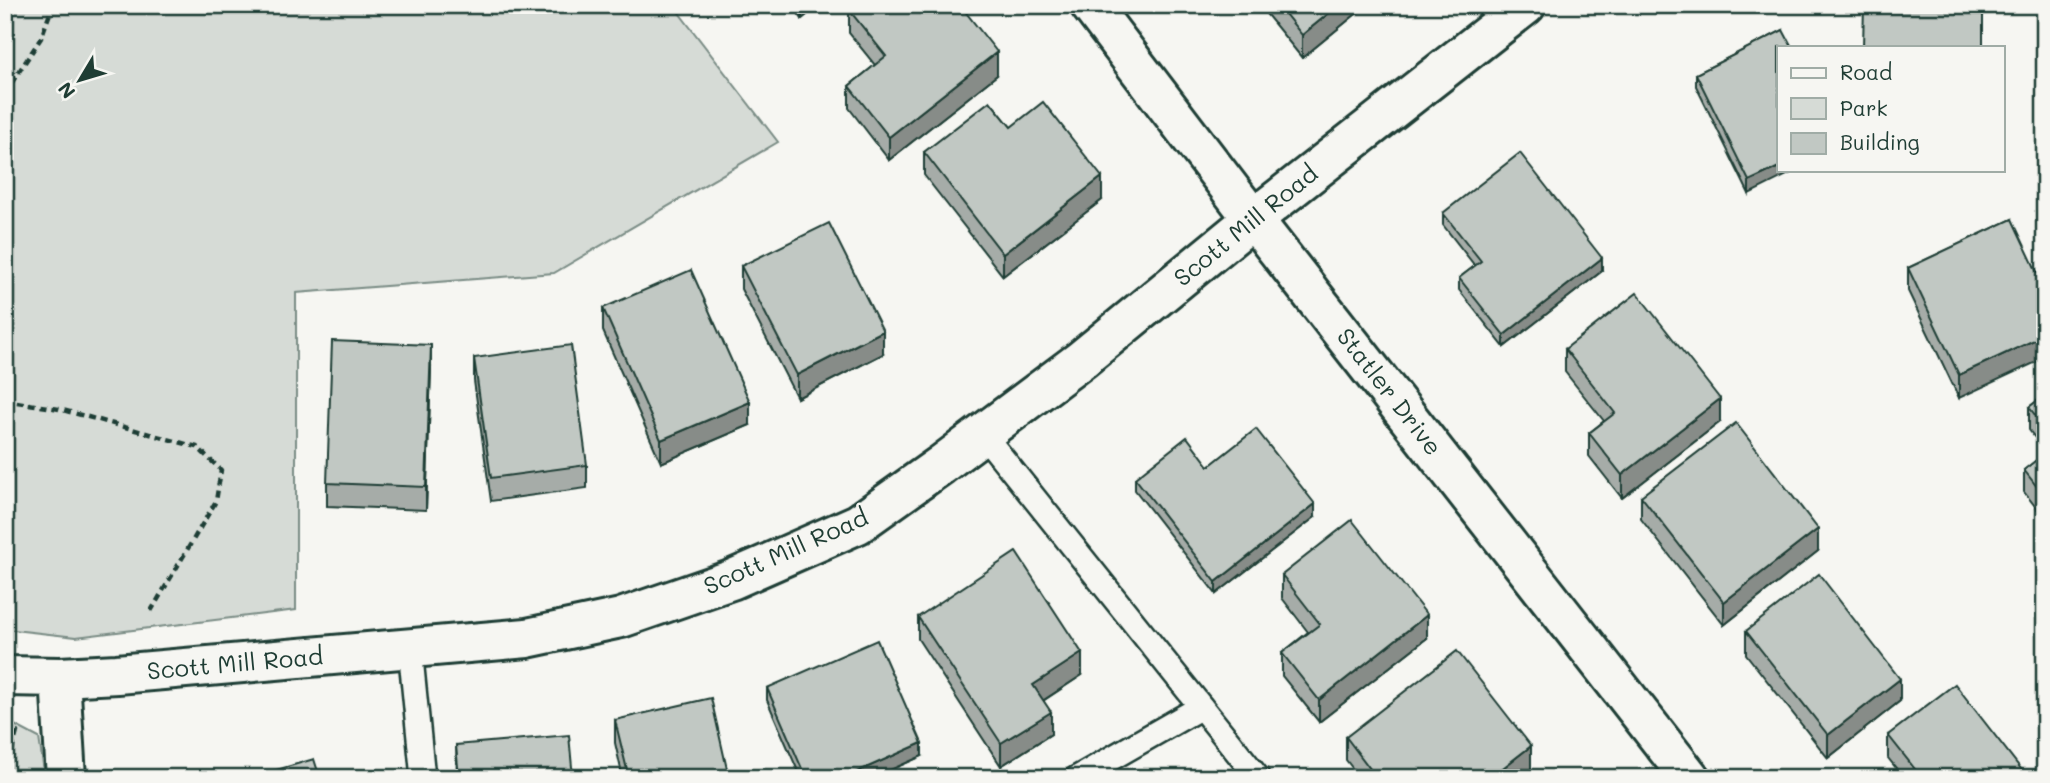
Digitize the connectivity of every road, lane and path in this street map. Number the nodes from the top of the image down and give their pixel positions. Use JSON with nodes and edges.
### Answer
{"nodes":[{"id":1,"x":53,"y":5,"type":"edge"},
{"id":2,"x":1090,"y":5,"type":"edge"},
{"id":3,"x":1524,"y":6,"type":"edge"},
{"id":4,"x":5,"y":93,"type":"edge"},
{"id":5,"x":1253,"y":219,"type":"junction"},
{"id":6,"x":5,"y":400,"type":"edge"},
{"id":7,"x":983,"y":434,"type":"junction"},
{"id":8,"x":151,"y":611,"type":"dead end"},
{"id":9,"x":410,"y":648,"type":"junction"},
{"id":10,"x":5,"y":676,"type":"edge"},
{"id":11,"x":60,"y":677,"type":"junction"},
{"id":12,"x":1201,"y":707,"type":"junction"},
{"id":13,"x":5,"y":730,"type":"edge"},
{"id":14,"x":5,"y":776,"type":"edge"},
{"id":15,"x":66,"y":778,"type":"edge"},
{"id":16,"x":423,"y":778,"type":"edge"},
{"id":17,"x":1077,"y":778,"type":"edge"},
{"id":18,"x":1258,"y":778,"type":"edge"},
{"id":19,"x":1690,"y":778,"type":"edge"}],
"edges":[{"from":1,"to":4,"type":"path"},
{"from":2,"to":5,"type":"street","name":"Statler Drive"},
{"from":3,"to":5,"type":"street","name":"Scott Mill Road"},
{"from":5,"to":7,"type":"street","name":"Scott Mill Road"},
{"from":5,"to":19,"type":"street","name":"Statler Drive"},
{"from":6,"to":8,"type":"path"},
{"from":7,"to":9,"type":"street","name":"Scott Mill Road"},
{"from":7,"to":12,"type":"lane"},
{"from":9,"to":11,"type":"street","name":"Scott Mill Road"},
{"from":9,"to":16,"type":"lane"},
{"from":10,"to":11,"type":"street","name":"Scott Mill Road"},
{"from":11,"to":15,"type":"street"},
{"from":12,"to":17,"type":"lane"},
{"from":12,"to":18,"type":"lane"},
{"from":13,"to":14,"type":"path"}]}
